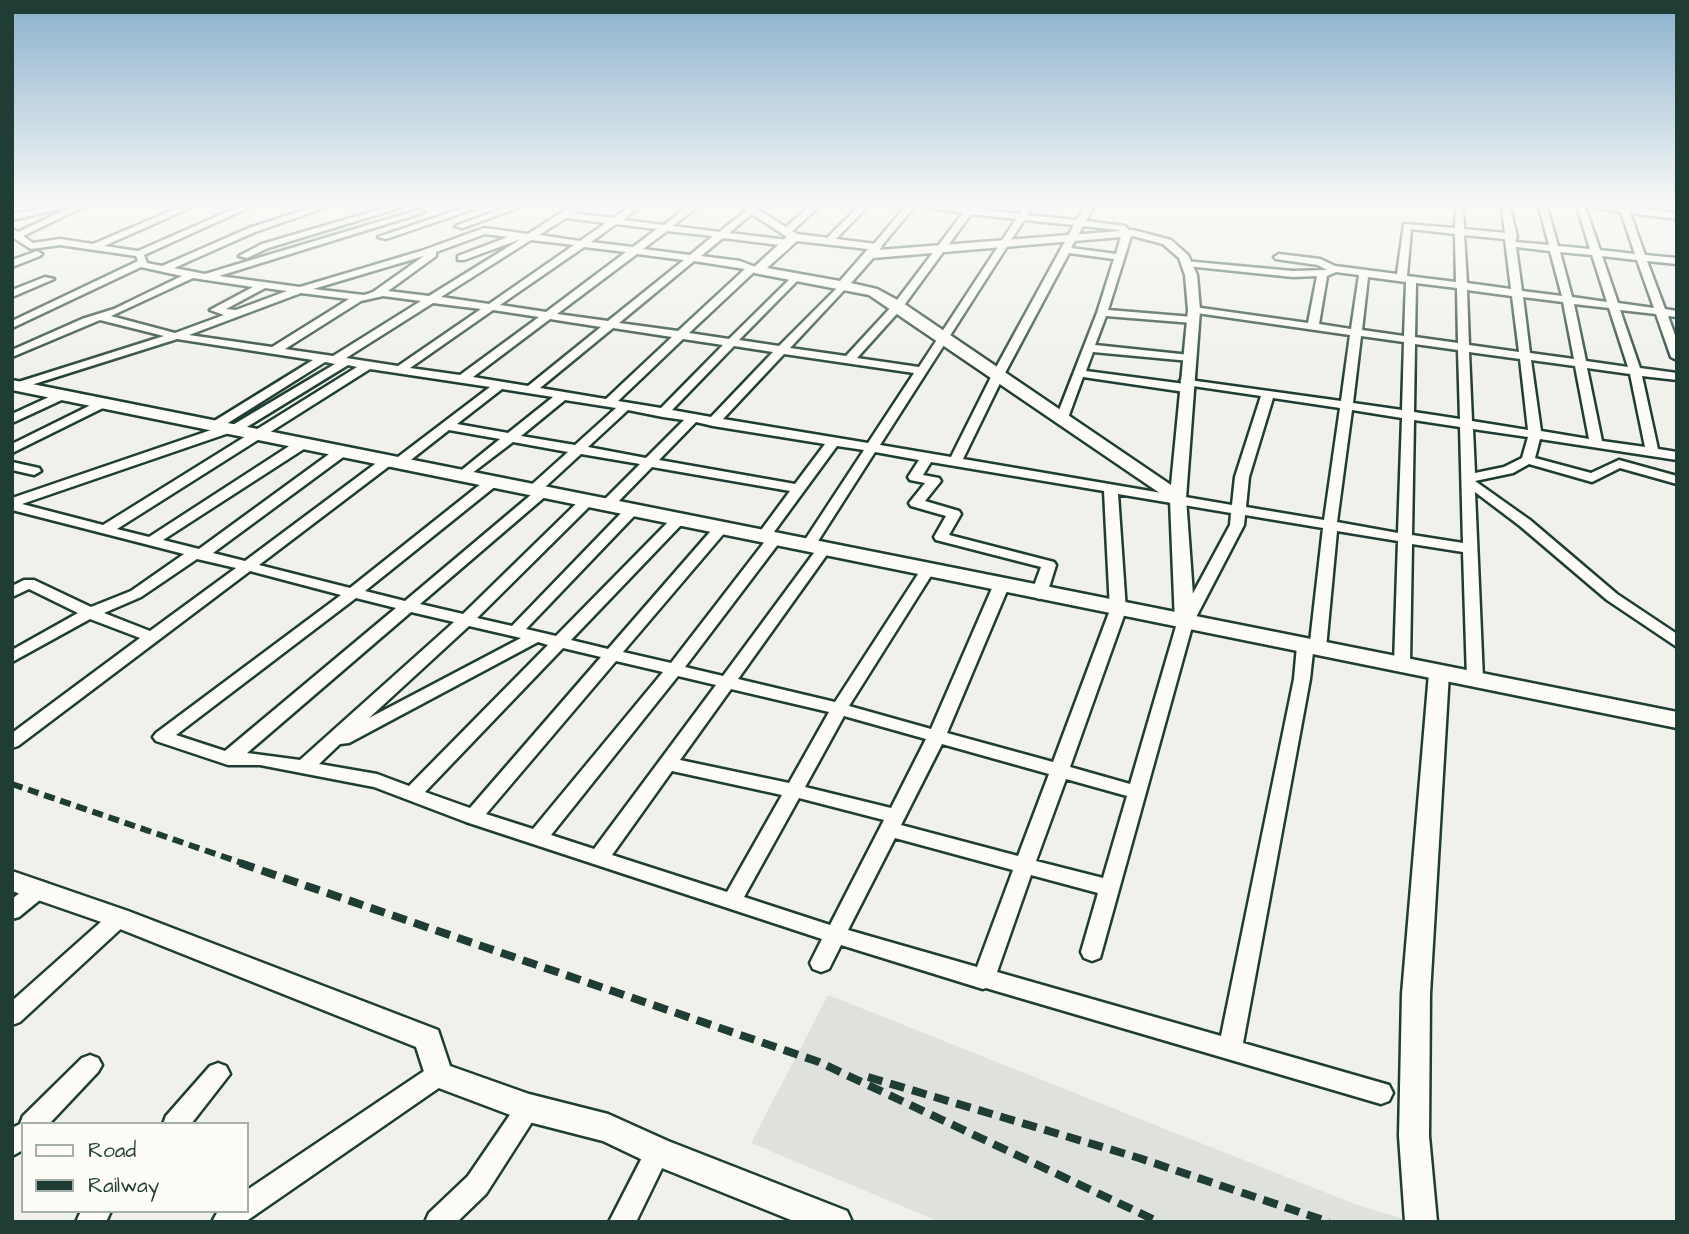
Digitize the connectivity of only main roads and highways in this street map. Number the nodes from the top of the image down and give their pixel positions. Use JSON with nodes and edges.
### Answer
{"nodes":[{"id":1,"x":14,"y":386,"type":"edge"},
{"id":2,"x":1677,"y":720,"type":"edge"}],
"edges":[{"from":1,"to":2,"type":"main road"}]}
